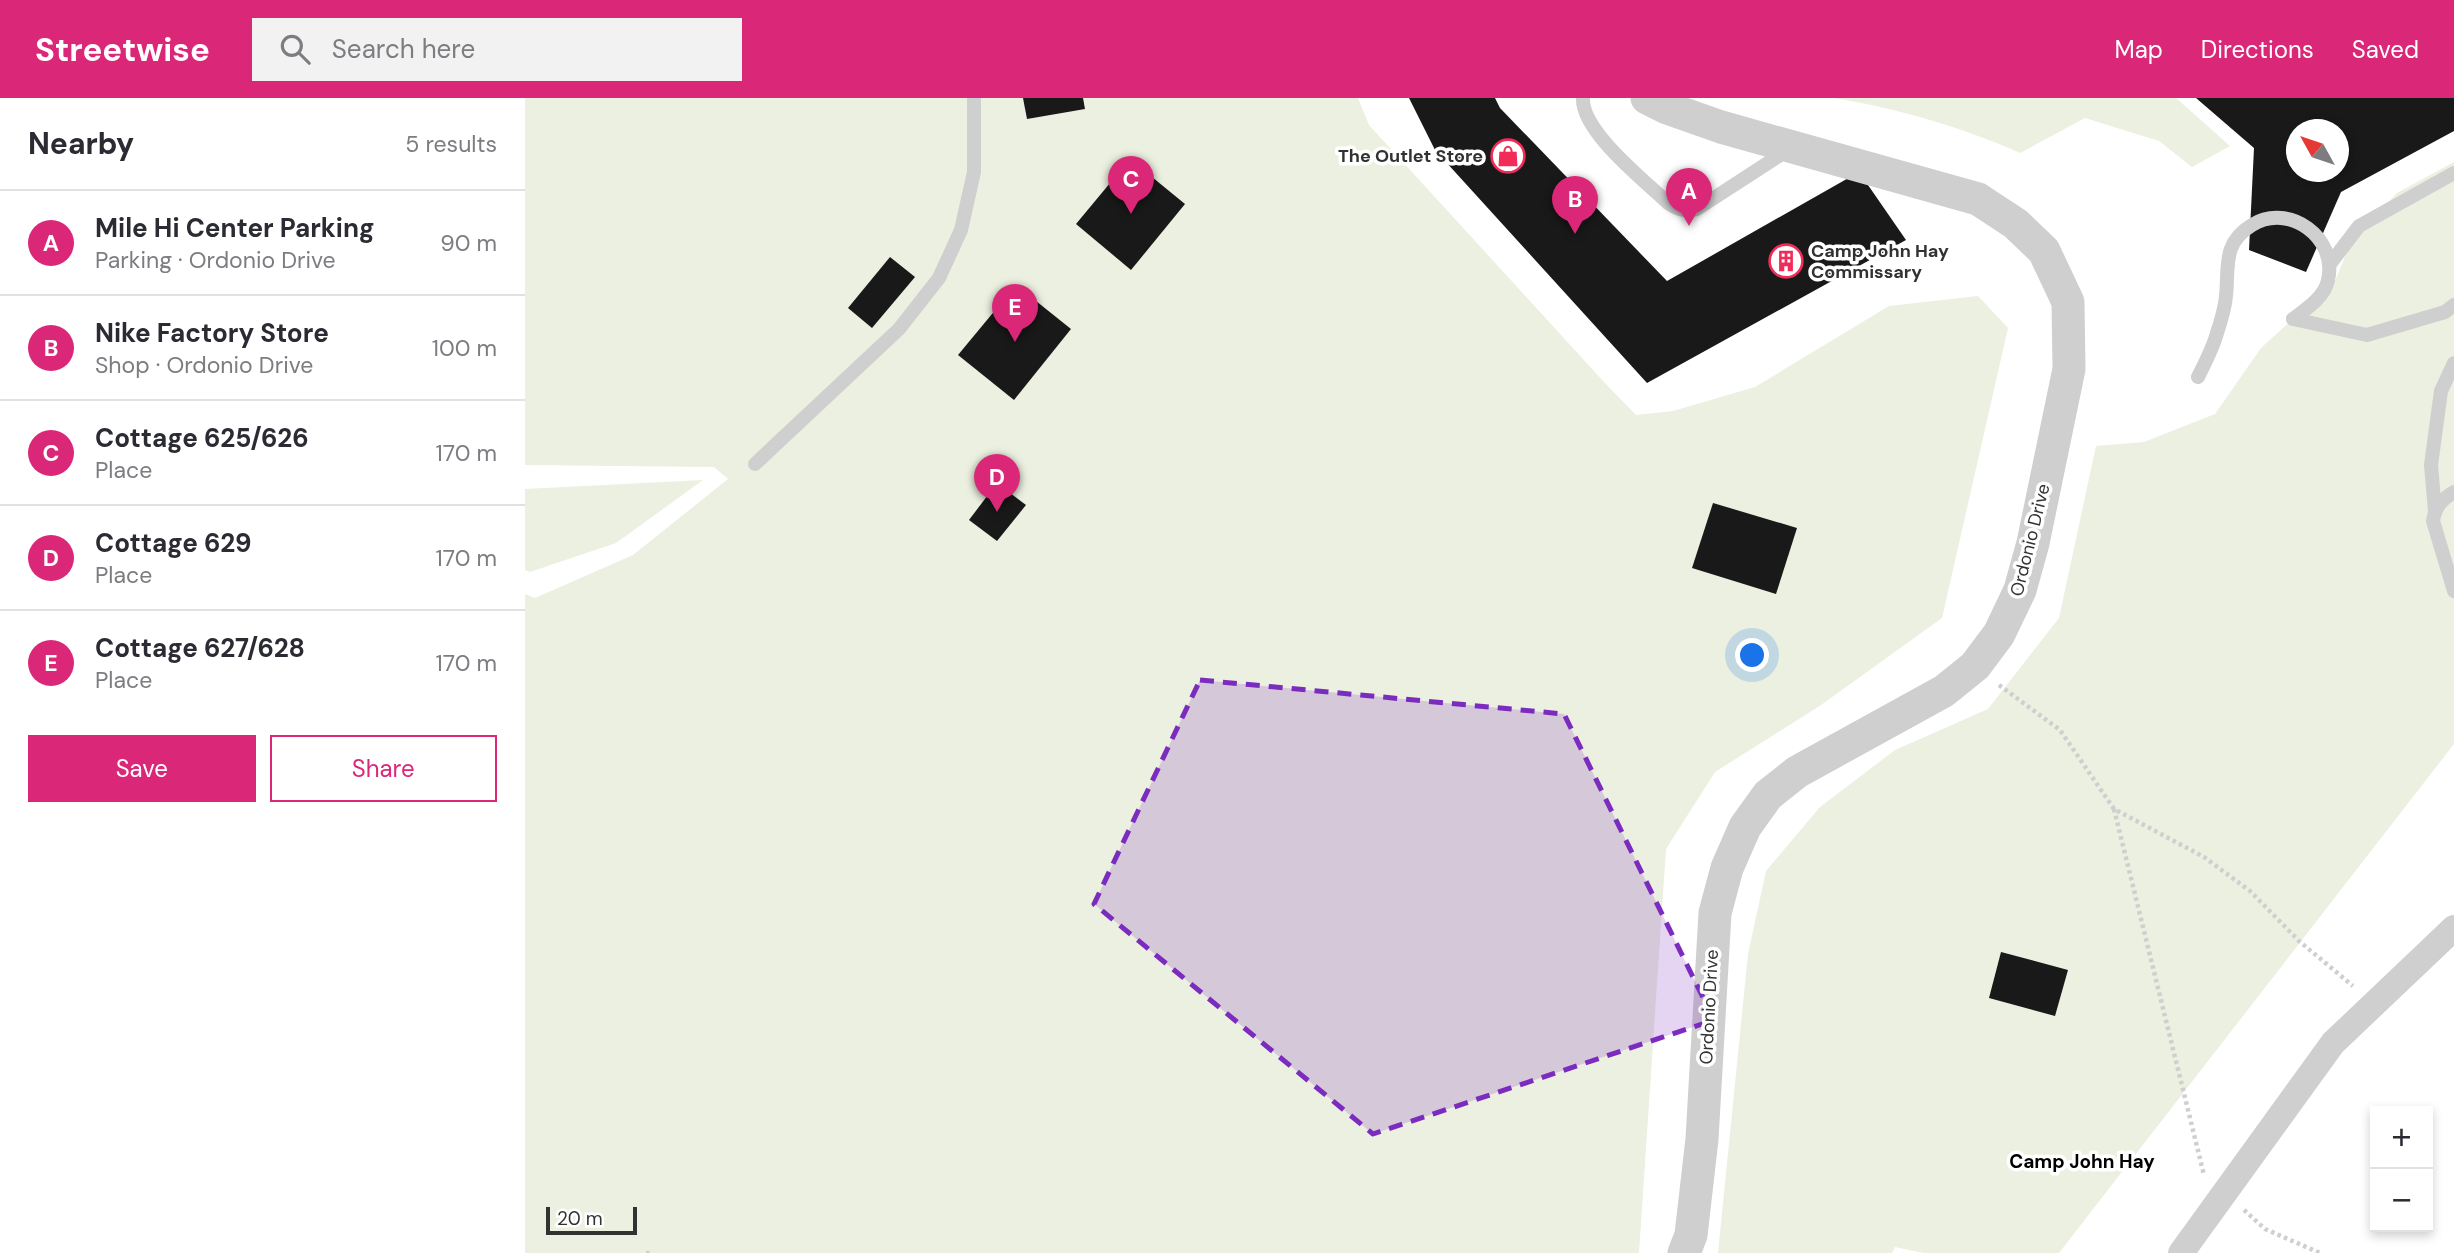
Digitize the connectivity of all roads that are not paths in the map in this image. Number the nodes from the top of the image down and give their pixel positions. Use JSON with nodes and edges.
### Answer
{"nodes":[{"id":1,"x":974,"y":98,"type":"edge"},
{"id":2,"x":1583,"y":98,"type":"edge"},
{"id":3,"x":1647,"y":98,"type":"edge"},
{"id":4,"x":1791,"y":148,"type":"junction"},
{"id":5,"x":2454,"y":173,"type":"edge"},
{"id":6,"x":2330,"y":264,"type":"junction"},
{"id":7,"x":2454,"y":305,"type":"edge"},
{"id":8,"x":2454,"y":363,"type":"edge"},
{"id":9,"x":2198,"y":377,"type":"dead end"},
{"id":10,"x":755,"y":464,"type":"dead end"},
{"id":11,"x":2454,"y":492,"type":"edge"},
{"id":12,"x":2435,"y":510,"type":"junction"},
{"id":13,"x":2454,"y":591,"type":"edge"},
{"id":14,"x":2454,"y":928,"type":"edge"},
{"id":15,"x":1684,"y":1253,"type":"edge"},
{"id":16,"x":2181,"y":1253,"type":"edge"}],
"edges":[{"from":1,"to":10,"type":"lane"},
{"from":2,"to":4,"type":"lane"},
{"from":3,"to":4,"type":"street","name":"Ordonio Drive"},
{"from":4,"to":15,"type":"street","name":"Ordonio Drive"},
{"from":5,"to":6,"type":"lane"},
{"from":6,"to":7,"type":"lane"},
{"from":6,"to":9,"type":"lane"},
{"from":8,"to":12,"type":"lane"},
{"from":11,"to":12,"type":"lane"},
{"from":12,"to":13,"type":"lane"},
{"from":14,"to":16,"type":"street"}]}
